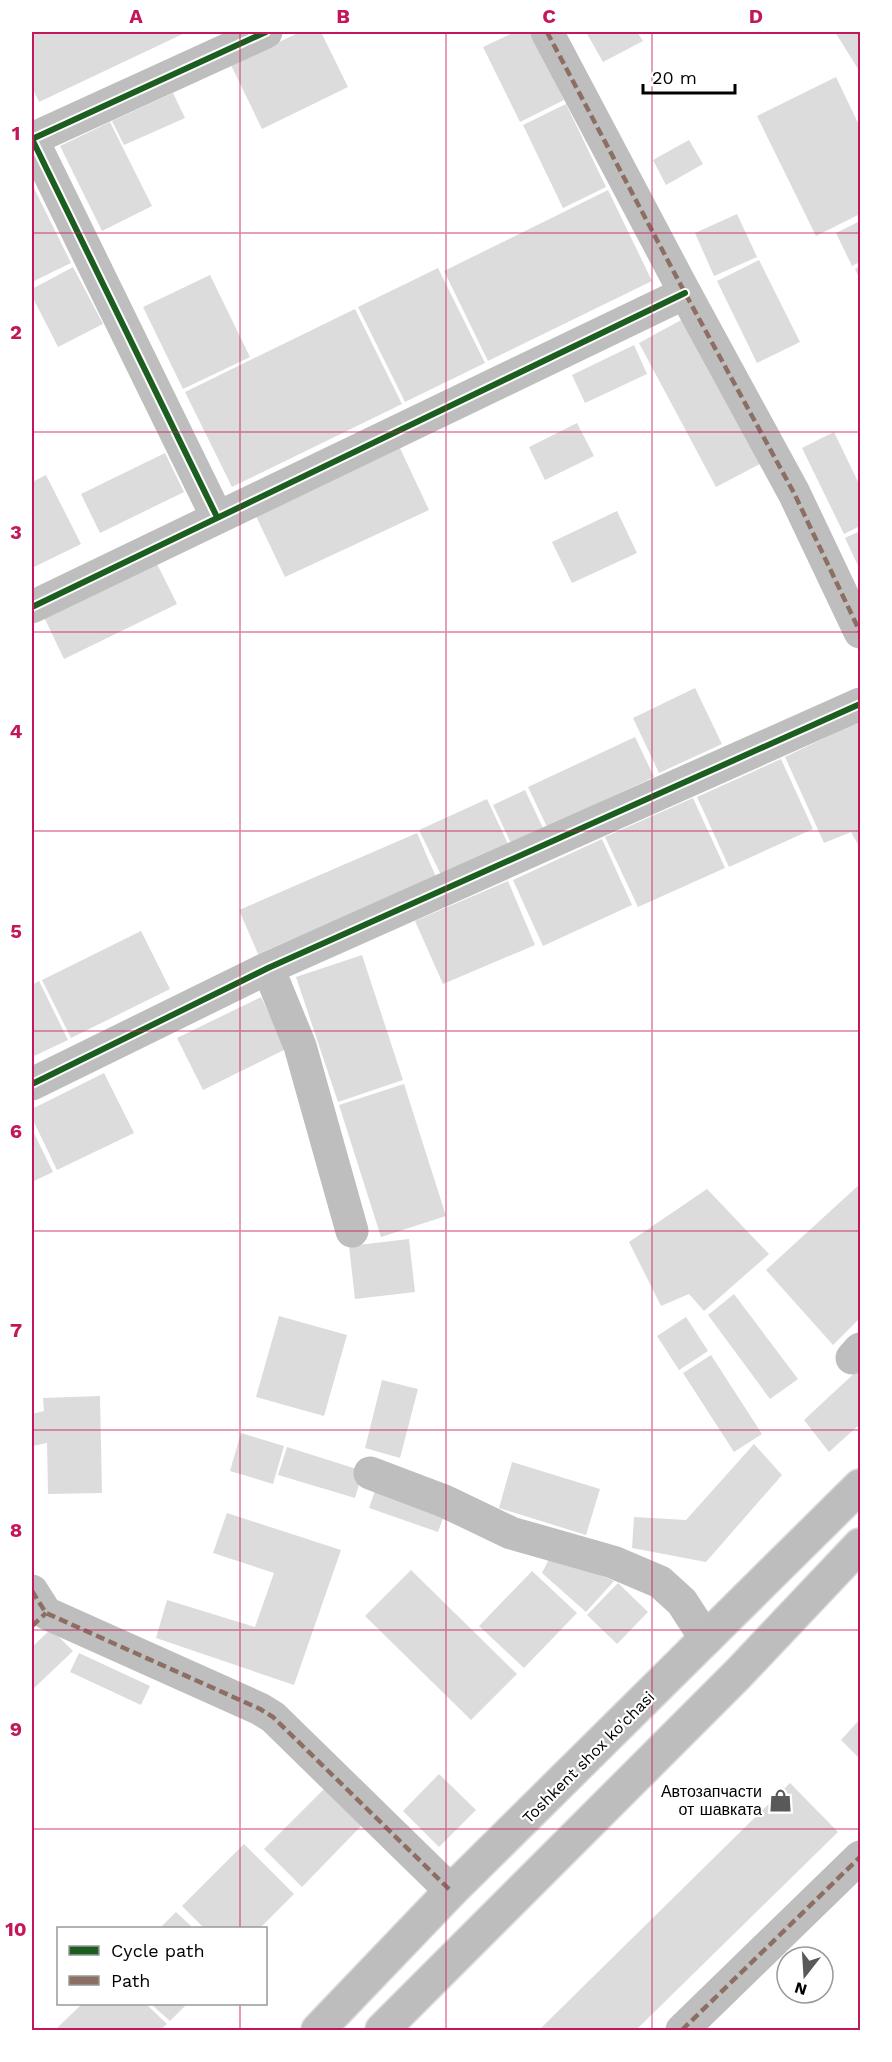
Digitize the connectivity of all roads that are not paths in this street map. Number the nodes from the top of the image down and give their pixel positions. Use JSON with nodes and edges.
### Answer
{"nodes":[{"id":1,"x":266,"y":32,"type":"edge"},
{"id":2,"x":547,"y":32,"type":"edge"},
{"id":3,"x":685,"y":293,"type":"junction"},
{"id":4,"x":217,"y":517,"type":"junction"},
{"id":5,"x":32,"y":607,"type":"edge"},
{"id":6,"x":861,"y":632,"type":"edge"},
{"id":7,"x":861,"y":704,"type":"edge"},
{"id":8,"x":268,"y":968,"type":"junction"},
{"id":9,"x":32,"y":1084,"type":"edge"},
{"id":10,"x":352,"y":1231,"type":"dead end"},
{"id":11,"x":370,"y":1473,"type":"dead end"},
{"id":12,"x":861,"y":1485,"type":"edge"},
{"id":13,"x":861,"y":1545,"type":"edge"},
{"id":14,"x":36,"y":1610,"type":"edge"},
{"id":15,"x":706,"y":1640,"type":"junction"},
{"id":16,"x":861,"y":1857,"type":"edge"},
{"id":17,"x":452,"y":1891,"type":"junction"},
{"id":18,"x":318,"y":2031,"type":"edge"},
{"id":19,"x":381,"y":2031,"type":"edge"},
{"id":20,"x":682,"y":2031,"type":"edge"}],
"edges":[{"from":1,"to":4,"type":"street"},
{"from":2,"to":3,"type":"street"},
{"from":3,"to":4,"type":"street"},
{"from":3,"to":6,"type":"street"},
{"from":4,"to":5,"type":"street"},
{"from":7,"to":8,"type":"street"},
{"from":8,"to":9,"type":"street"},
{"from":8,"to":10,"type":"street"},
{"from":11,"to":15,"type":"street"},
{"from":12,"to":15,"type":"main road","name":"Toshkent shox ko'chasi"},
{"from":13,"to":19,"type":"main road"},
{"from":14,"to":17,"type":"street"},
{"from":15,"to":17,"type":"main road","name":"Toshkent shox ko'chasi"},
{"from":16,"to":20,"type":"street"},
{"from":17,"to":18,"type":"main road","name":"Toshkent shox ko'chasi"}]}
